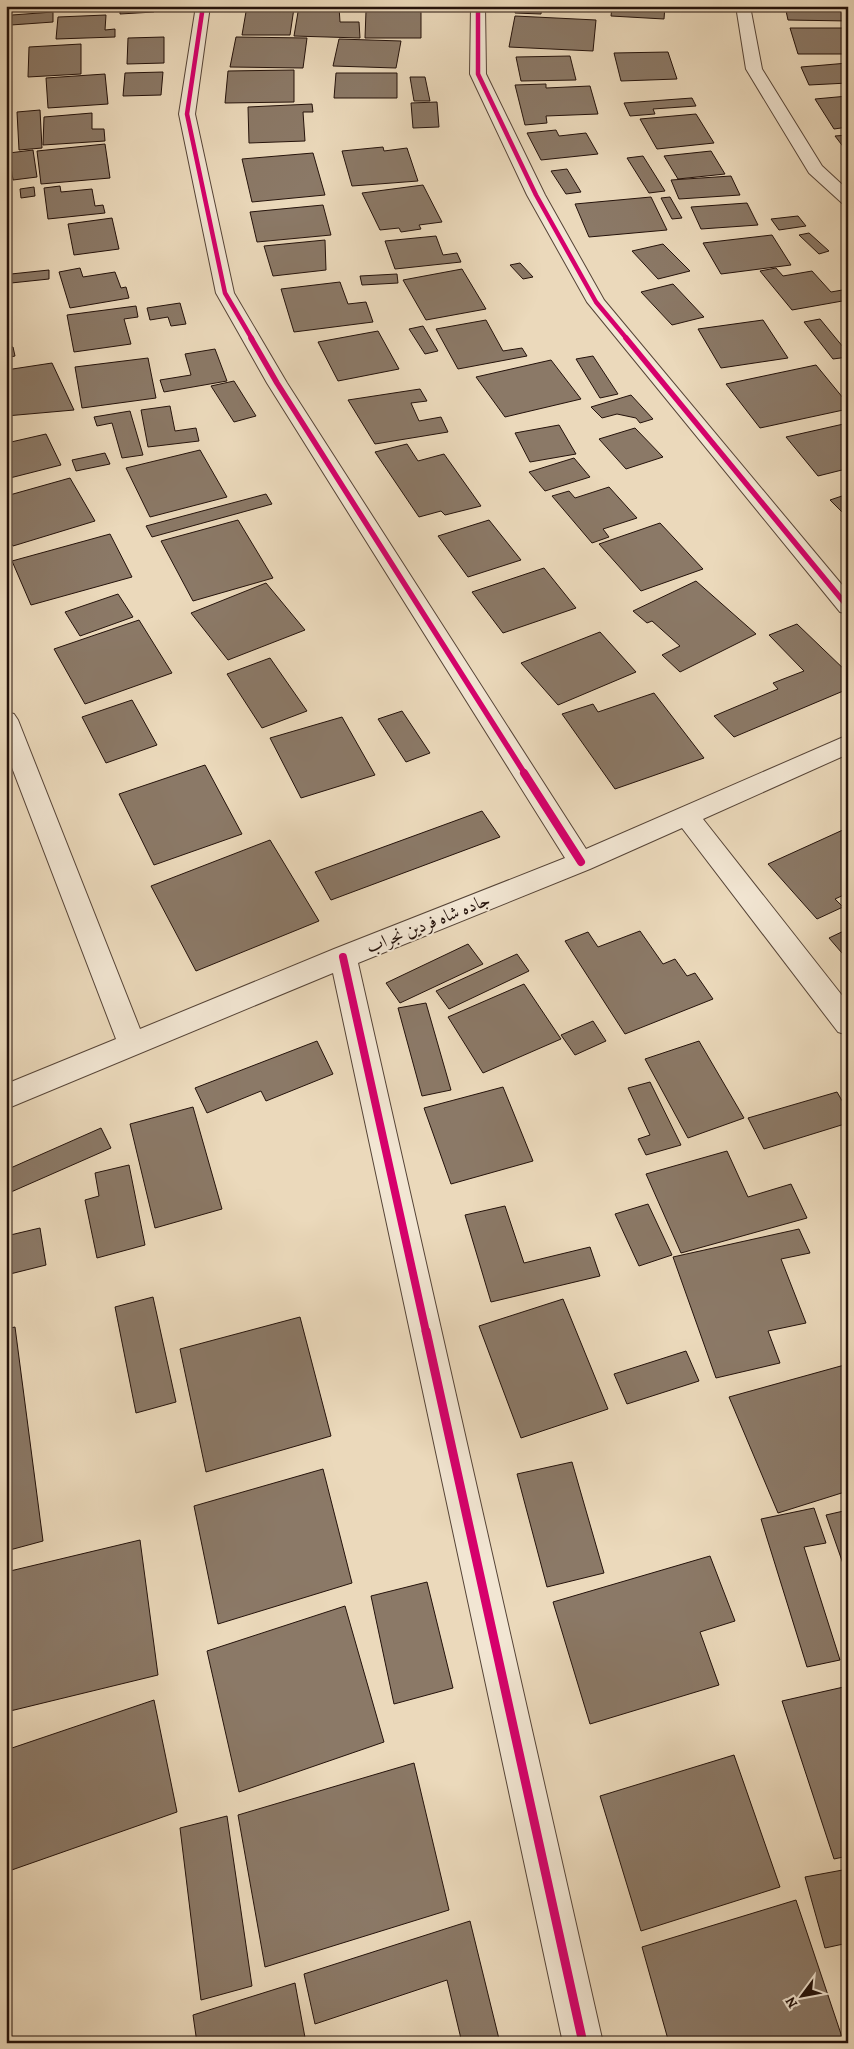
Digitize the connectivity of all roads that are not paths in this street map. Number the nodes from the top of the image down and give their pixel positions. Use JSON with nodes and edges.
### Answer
{"nodes":[{"id":1,"x":203,"y":6,"type":"edge"},
{"id":2,"x":478,"y":6,"type":"edge"},
{"id":3,"x":743,"y":6,"type":"edge"},
{"id":4,"x":848,"y":198,"type":"edge"},
{"id":5,"x":848,"y":607,"type":"edge"},
{"id":6,"x":6,"y":720,"type":"edge"},
{"id":7,"x":848,"y":744,"type":"edge"},
{"id":8,"x":686,"y":815,"type":"junction"},
{"id":9,"x":581,"y":862,"type":"junction"},
{"id":10,"x":343,"y":957,"type":"junction"},
{"id":11,"x":848,"y":1024,"type":"edge"},
{"id":12,"x":132,"y":1044,"type":"junction"},
{"id":13,"x":6,"y":1098,"type":"edge"},
{"id":14,"x":583,"y":2043,"type":"edge"}],
"edges":[{"from":1,"to":9,"type":"street"},
{"from":2,"to":5,"type":"street"},
{"from":3,"to":4,"type":"street"},
{"from":6,"to":12,"type":"street"},
{"from":7,"to":8,"type":"street","name":"جاده شاه فردین نجراب"},
{"from":8,"to":9,"type":"street","name":"جاده شاه فردین نجراب"},
{"from":8,"to":11,"type":"street"},
{"from":9,"to":10,"type":"street","name":"جاده شاه فردین نجراب"},
{"from":10,"to":12,"type":"street","name":"جاده شاه فردین نجراب"},
{"from":10,"to":14,"type":"street"},
{"from":12,"to":13,"type":"street","name":"جاده شاه فردین نجراب"}]}
